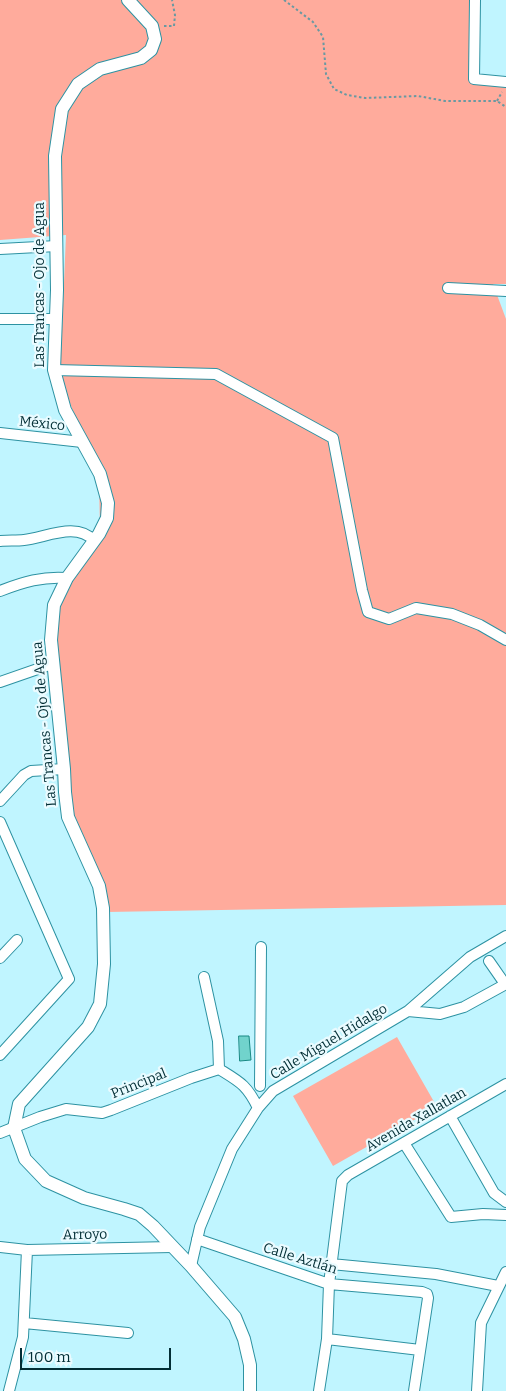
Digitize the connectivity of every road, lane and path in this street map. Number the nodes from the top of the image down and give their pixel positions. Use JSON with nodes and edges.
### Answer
{"nodes":[{"id":1,"x":128,"y":0,"type":"edge"},
{"id":2,"x":172,"y":0,"type":"edge"},
{"id":3,"x":284,"y":0,"type":"edge"},
{"id":4,"x":475,"y":0,"type":"edge"},
{"id":5,"x":152,"y":26,"type":"junction"},
{"id":6,"x":506,"y":82,"type":"edge"},
{"id":7,"x":506,"y":107,"type":"edge"},
{"id":8,"x":57,"y":246,"type":"junction"},
{"id":9,"x":0,"y":249,"type":"edge"},
{"id":10,"x":448,"y":288,"type":"dead end"},
{"id":11,"x":506,"y":292,"type":"edge"},
{"id":12,"x":0,"y":319,"type":"edge"},
{"id":13,"x":56,"y":319,"type":"junction"},
{"id":14,"x":54,"y":370,"type":"junction"},
{"id":15,"x":0,"y":433,"type":"edge"},
{"id":16,"x":82,"y":442,"type":"junction"},
{"id":17,"x":0,"y":541,"type":"edge"},
{"id":18,"x":94,"y":541,"type":"junction"},
{"id":19,"x":68,"y":578,"type":"junction"},
{"id":20,"x":0,"y":591,"type":"edge"},
{"id":21,"x":506,"y":640,"type":"edge"},
{"id":22,"x":52,"y":664,"type":"junction"},
{"id":23,"x":0,"y":682,"type":"edge"},
{"id":24,"x":64,"y":769,"type":"junction"},
{"id":25,"x":0,"y":801,"type":"edge"},
{"id":26,"x":0,"y":822,"type":"edge"},
{"id":27,"x":506,"y":936,"type":"edge"},
{"id":28,"x":17,"y":940,"type":"dead end"},
{"id":29,"x":261,"y":947,"type":"dead end"},
{"id":30,"x":0,"y":958,"type":"edge"},
{"id":31,"x":489,"y":961,"type":"dead end"},
{"id":32,"x":204,"y":977,"type":"dead end"},
{"id":33,"x":506,"y":984,"type":"edge"},
{"id":34,"x":408,"y":1011,"type":"junction"},
{"id":35,"x":0,"y":1055,"type":"edge"},
{"id":36,"x":219,"y":1069,"type":"junction"},
{"id":37,"x":243,"y":1083,"type":"junction"},
{"id":38,"x":506,"y":1084,"type":"edge"},
{"id":39,"x":260,"y":1086,"type":"junction"},
{"id":40,"x":273,"y":1091,"type":"junction"},
{"id":41,"x":258,"y":1108,"type":"junction"},
{"id":42,"x":450,"y":1116,"type":"junction"},
{"id":43,"x":4,"y":1131,"type":"edge"},
{"id":44,"x":404,"y":1143,"type":"junction"},
{"id":45,"x":506,"y":1202,"type":"edge"},
{"id":46,"x":506,"y":1215,"type":"edge"},
{"id":47,"x":197,"y":1239,"type":"junction"},
{"id":48,"x":0,"y":1247,"type":"edge"},
{"id":49,"x":172,"y":1247,"type":"junction"},
{"id":50,"x":26,"y":1250,"type":"junction"},
{"id":51,"x":331,"y":1264,"type":"junction"},
{"id":52,"x":191,"y":1266,"type":"junction"},
{"id":53,"x":506,"y":1272,"type":"edge"},
{"id":54,"x":329,"y":1284,"type":"junction"},
{"id":55,"x":498,"y":1286,"type":"junction"},
{"id":56,"x":24,"y":1323,"type":"junction"},
{"id":57,"x":128,"y":1333,"type":"dead end"},
{"id":58,"x":326,"y":1339,"type":"junction"},
{"id":59,"x":420,"y":1350,"type":"junction"},
{"id":60,"x":9,"y":1391,"type":"edge"},
{"id":61,"x":250,"y":1391,"type":"edge"},
{"id":62,"x":319,"y":1391,"type":"edge"},
{"id":63,"x":414,"y":1391,"type":"edge"},
{"id":64,"x":476,"y":1391,"type":"edge"}],
"edges":[{"from":1,"to":5,"type":"street"},
{"from":2,"to":5,"type":"path"},
{"from":3,"to":7,"type":"path"},
{"from":4,"to":6,"type":"street"},
{"from":5,"to":8,"type":"street","name":"Las Trancas - Ojo de Agua"},
{"from":8,"to":9,"type":"street"},
{"from":8,"to":13,"type":"street","name":"Las Trancas - Ojo de Agua"},
{"from":10,"to":11,"type":"street"},
{"from":12,"to":13,"type":"street"},
{"from":13,"to":14,"type":"street","name":"Las Trancas - Ojo de Agua"},
{"from":14,"to":16,"type":"street","name":"Las Trancas - Ojo de Agua"},
{"from":14,"to":21,"type":"street"},
{"from":15,"to":16,"type":"street","name":"México"},
{"from":16,"to":18,"type":"street","name":"Las Trancas - Ojo de Agua"},
{"from":17,"to":18,"type":"street"},
{"from":18,"to":19,"type":"street","name":"Las Trancas - Ojo de Agua"},
{"from":19,"to":20,"type":"street"},
{"from":19,"to":22,"type":"street","name":"Las Trancas - Ojo de Agua"},
{"from":22,"to":23,"type":"street"},
{"from":22,"to":24,"type":"street","name":"Las Trancas - Ojo de Agua"},
{"from":24,"to":25,"type":"street"},
{"from":24,"to":43,"type":"street","name":"Las Trancas - Ojo de Agua"},
{"from":26,"to":35,"type":"street"},
{"from":27,"to":34,"type":"street","name":"Calle Miguel Hidalgo"},
{"from":28,"to":30,"type":"street"},
{"from":29,"to":39,"type":"street"},
{"from":31,"to":33,"type":"street"},
{"from":32,"to":36,"type":"street"},
{"from":33,"to":34,"type":"street"},
{"from":34,"to":40,"type":"street","name":"Calle Miguel Hidalgo"},
{"from":36,"to":37,"type":"street"},
{"from":36,"to":43,"type":"street","name":"Principal"},
{"from":37,"to":39,"type":"street"},
{"from":37,"to":41,"type":"street"},
{"from":38,"to":42,"type":"street","name":"Avenida Xallatlan"},
{"from":39,"to":40,"type":"street"},
{"from":40,"to":41,"type":"street","name":"Calle Miguel Hidalgo"},
{"from":41,"to":47,"type":"street","name":"Calle Miguel Hidalgo"},
{"from":42,"to":44,"type":"street","name":"Avenida Xallatlan"},
{"from":42,"to":45,"type":"street"},
{"from":43,"to":49,"type":"street"},
{"from":44,"to":46,"type":"street"},
{"from":44,"to":51,"type":"street","name":"Avenida Xallatlan"},
{"from":47,"to":52,"type":"street","name":"Calle Miguel Hidalgo"},
{"from":47,"to":54,"type":"street","name":"Calle Aztlán"},
{"from":48,"to":50,"type":"street","name":"Arroyo"},
{"from":49,"to":50,"type":"street","name":"Arroyo"},
{"from":49,"to":52,"type":"street"},
{"from":50,"to":56,"type":"street"},
{"from":51,"to":54,"type":"street"},
{"from":51,"to":55,"type":"street"},
{"from":52,"to":61,"type":"street"},
{"from":53,"to":55,"type":"street"},
{"from":54,"to":58,"type":"street"},
{"from":54,"to":59,"type":"street","name":"Calle Aztlán"},
{"from":55,"to":64,"type":"street"},
{"from":56,"to":57,"type":"street"},
{"from":56,"to":60,"type":"street"},
{"from":58,"to":59,"type":"street"},
{"from":58,"to":62,"type":"street"},
{"from":59,"to":63,"type":"street"}]}
